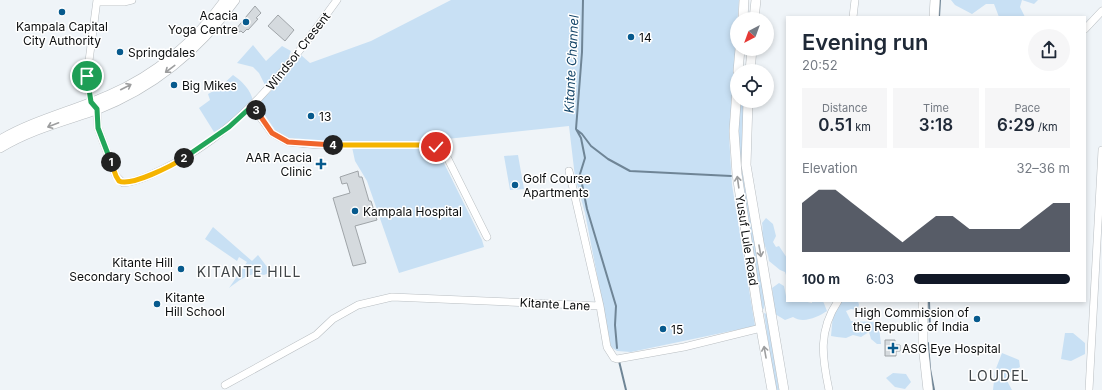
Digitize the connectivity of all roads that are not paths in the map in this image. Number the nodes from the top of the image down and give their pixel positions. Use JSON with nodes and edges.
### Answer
{"nodes":[{"id":1,"x":132,"y":0,"type":"edge"},
{"id":2,"x":225,"y":0,"type":"edge"},
{"id":3,"x":235,"y":0,"type":"edge"},
{"id":4,"x":337,"y":0,"type":"edge"},
{"id":5,"x":744,"y":0,"type":"edge"},
{"id":6,"x":756,"y":0,"type":"edge"},
{"id":7,"x":855,"y":0,"type":"edge"},
{"id":8,"x":935,"y":0,"type":"edge"},
{"id":9,"x":97,"y":1,"type":"edge"},
{"id":10,"x":1102,"y":11,"type":"edge"},
{"id":11,"x":743,"y":12,"type":"edge"},
{"id":12,"x":755,"y":12,"type":"edge"},
{"id":13,"x":854,"y":16,"type":"edge"},
{"id":14,"x":934,"y":16,"type":"edge"},
{"id":15,"x":1086,"y":28,"type":"edge"},
{"id":16,"x":94,"y":106,"type":"junction"},
{"id":17,"x":252,"y":106,"type":"junction"},
{"id":18,"x":736,"y":108,"type":"edge"},
{"id":19,"x":748,"y":108,"type":"edge"},
{"id":20,"x":0,"y":140,"type":"edge"},
{"id":21,"x":0,"y":148,"type":"edge"},
{"id":22,"x":1102,"y":150,"type":"edge"},
{"id":23,"x":569,"y":171,"type":"dead end"},
{"id":24,"x":487,"y":237,"type":"dead end"},
{"id":25,"x":837,"y":302,"type":"edge"},
{"id":26,"x":923,"y":302,"type":"edge"},
{"id":27,"x":600,"y":306,"type":"junction"},
{"id":28,"x":761,"y":328,"type":"junction"},
{"id":29,"x":225,"y":385,"type":"dead end"},
{"id":30,"x":772,"y":390,"type":"edge"},
{"id":31,"x":784,"y":390,"type":"edge"},
{"id":32,"x":829,"y":390,"type":"edge"},
{"id":33,"x":928,"y":390,"type":"edge"},
{"id":34,"x":1089,"y":390,"type":"edge"}],
"edges":[{"from":1,"to":9,"type":"street"},
{"from":16,"to":2,"type":"main road","one_way":true},
{"from":3,"to":16,"type":"main road","one_way":true},
{"from":4,"to":17,"type":"street","name":"Windsor Cresent"},
{"from":5,"to":11,"type":"main road"},
{"from":6,"to":12,"type":"main road"},
{"from":7,"to":13,"type":"street"},
{"from":8,"to":14,"type":"main road"},
{"from":9,"to":16,"type":"street"},
{"from":10,"to":15,"type":"street"},
{"from":16,"to":17,"type":"street","name":"Windsor Cresent"},
{"from":16,"to":20,"type":"main road"},
{"from":16,"to":21,"type":"main road","one_way":true},
{"from":17,"to":24,"type":"street"},
{"from":28,"to":18,"type":"main road","name":"Yusuf Lule Road","one_way":true},
{"from":19,"to":31,"type":"main road","name":"Yusuf Lule Road","one_way":true},
{"from":22,"to":34,"type":"street"},
{"from":23,"to":27,"type":"street"},
{"from":25,"to":32,"type":"street"},
{"from":26,"to":33,"type":"main road"},
{"from":27,"to":28,"type":"street","name":"Kitante Lane"},
{"from":27,"to":29,"type":"street","name":"Kitante Lane"},
{"from":30,"to":28,"type":"main road","name":"Yusuf Lule Road","one_way":true}]}
